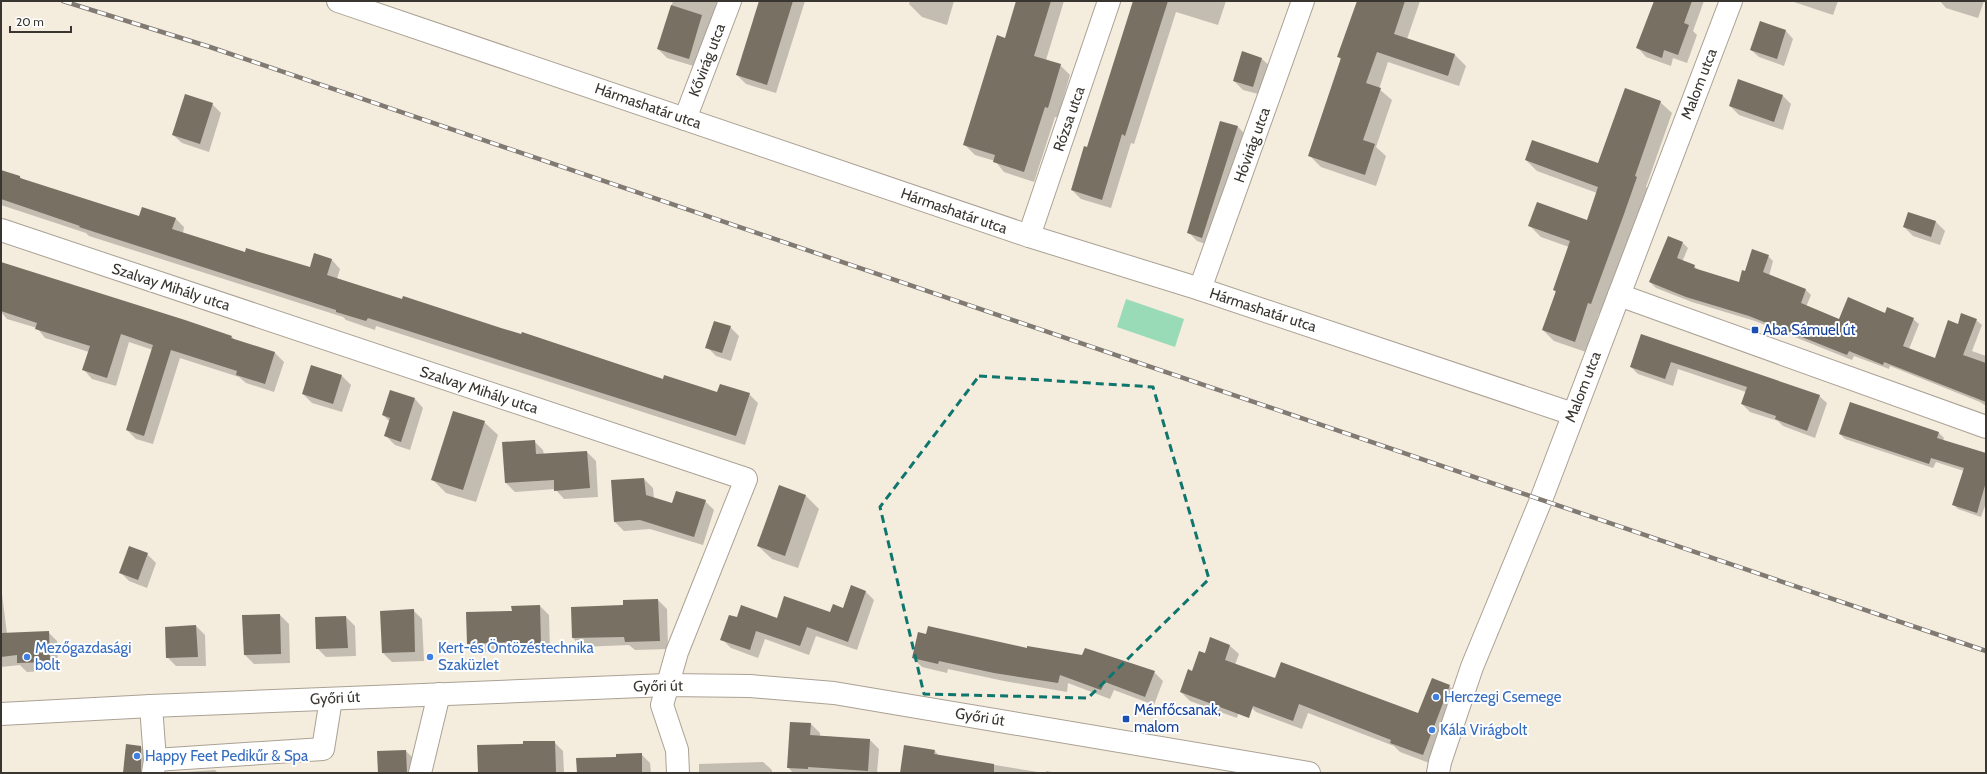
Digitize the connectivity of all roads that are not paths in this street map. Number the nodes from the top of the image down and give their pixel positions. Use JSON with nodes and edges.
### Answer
{"nodes":[{"id":1,"x":730,"y":1,"type":"edge"},
{"id":2,"x":1109,"y":1,"type":"edge"},
{"id":3,"x":1303,"y":1,"type":"edge"},
{"id":4,"x":1731,"y":1,"type":"edge"},
{"id":5,"x":347,"y":2,"type":"edge"},
{"id":6,"x":685,"y":119,"type":"junction"},
{"id":7,"x":1,"y":230,"type":"edge"},
{"id":8,"x":1029,"y":236,"type":"junction"},
{"id":9,"x":1200,"y":289,"type":"junction"},
{"id":10,"x":1619,"y":295,"type":"junction"},
{"id":11,"x":1572,"y":414,"type":"junction"},
{"id":12,"x":1986,"y":427,"type":"edge"},
{"id":13,"x":667,"y":685,"type":"junction"},
{"id":14,"x":440,"y":694,"type":"junction"},
{"id":15,"x":331,"y":699,"type":"junction"},
{"id":16,"x":151,"y":706,"type":"junction"},
{"id":17,"x":1,"y":714,"type":"edge"},
{"id":18,"x":154,"y":766,"type":"edge"},
{"id":19,"x":420,"y":773,"type":"edge"},
{"id":20,"x":678,"y":773,"type":"edge"},
{"id":21,"x":1310,"y":773,"type":"edge"},
{"id":22,"x":1438,"y":773,"type":"edge"}],
"edges":[{"from":1,"to":6,"type":"street","name":"Kővirág utca"},
{"from":2,"to":8,"type":"street","name":"Rózsa utca"},
{"from":3,"to":9,"type":"street","name":"Hóvirág utca"},
{"from":4,"to":10,"type":"street","name":"Malom utca"},
{"from":5,"to":6,"type":"street","name":"Hármashatár utca"},
{"from":6,"to":8,"type":"street","name":"Hármashatár utca"},
{"from":7,"to":13,"type":"street","name":"Szalvay Mihály utca"},
{"from":8,"to":9,"type":"street","name":"Hármashatár utca"},
{"from":9,"to":11,"type":"street","name":"Hármashatár utca"},
{"from":10,"to":11,"type":"street","name":"Malom utca"},
{"from":10,"to":12,"type":"street"},
{"from":11,"to":22,"type":"street","name":"Malom utca"},
{"from":13,"to":14,"type":"street","name":"Győri út"},
{"from":13,"to":20,"type":"street"},
{"from":13,"to":21,"type":"street","name":"Győri út"},
{"from":14,"to":15,"type":"street","name":"Győri út"},
{"from":14,"to":19,"type":"street"},
{"from":15,"to":16,"type":"street","name":"Győri út"},
{"from":15,"to":18,"type":"street"},
{"from":16,"to":17,"type":"street","name":"Győri út"},
{"from":16,"to":18,"type":"street"}]}
